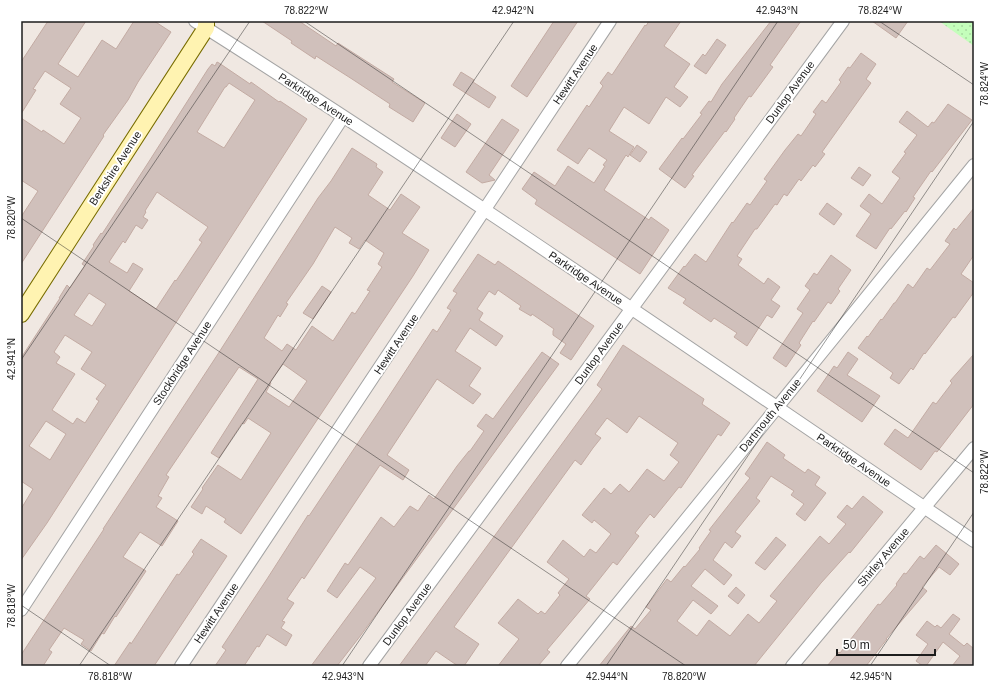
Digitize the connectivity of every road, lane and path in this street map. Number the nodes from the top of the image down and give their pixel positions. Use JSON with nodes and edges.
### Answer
{"nodes":[{"id":1,"x":610,"y":21,"type":"edge"},
{"id":2,"x":843,"y":21,"type":"edge"},
{"id":3,"x":202,"y":23,"type":"edge"},
{"id":4,"x":343,"y":116,"type":"junction"},
{"id":5,"x":974,"y":165,"type":"edge"},
{"id":6,"x":484,"y":210,"type":"junction"},
{"id":7,"x":632,"y":308,"type":"junction"},
{"id":8,"x":21,"y":314,"type":"edge"},
{"id":9,"x":776,"y":407,"type":"junction"},
{"id":10,"x":974,"y":448,"type":"edge"},
{"id":11,"x":924,"y":508,"type":"junction"},
{"id":12,"x":974,"y":541,"type":"edge"},
{"id":13,"x":21,"y":610,"type":"edge"},
{"id":14,"x":181,"y":666,"type":"edge"},
{"id":15,"x":369,"y":666,"type":"edge"},
{"id":16,"x":567,"y":666,"type":"edge"},
{"id":17,"x":792,"y":666,"type":"edge"}],
"edges":[{"from":1,"to":6,"type":"street","name":"Hewitt Avenue"},
{"from":2,"to":7,"type":"street","name":"Dunlop Avenue"},
{"from":3,"to":4,"type":"street","name":"Parkridge Avenue"},
{"from":3,"to":8,"type":"street","name":"Berkshire Avenue"},
{"from":4,"to":6,"type":"street","name":"Parkridge Avenue"},
{"from":4,"to":13,"type":"street","name":"Stockbridge Avenue"},
{"from":5,"to":9,"type":"street","name":"Dartmouth Avenue"},
{"from":6,"to":7,"type":"street","name":"Parkridge Avenue"},
{"from":6,"to":14,"type":"street","name":"Hewitt Avenue"},
{"from":7,"to":9,"type":"street","name":"Parkridge Avenue"},
{"from":7,"to":15,"type":"street","name":"Dunlop Avenue"},
{"from":9,"to":11,"type":"street","name":"Parkridge Avenue"},
{"from":9,"to":16,"type":"street","name":"Dartmouth Avenue"},
{"from":10,"to":11,"type":"street","name":"Shirley Avenue"},
{"from":11,"to":12,"type":"street","name":"Parkridge Avenue"},
{"from":11,"to":17,"type":"street","name":"Shirley Avenue"}]}
